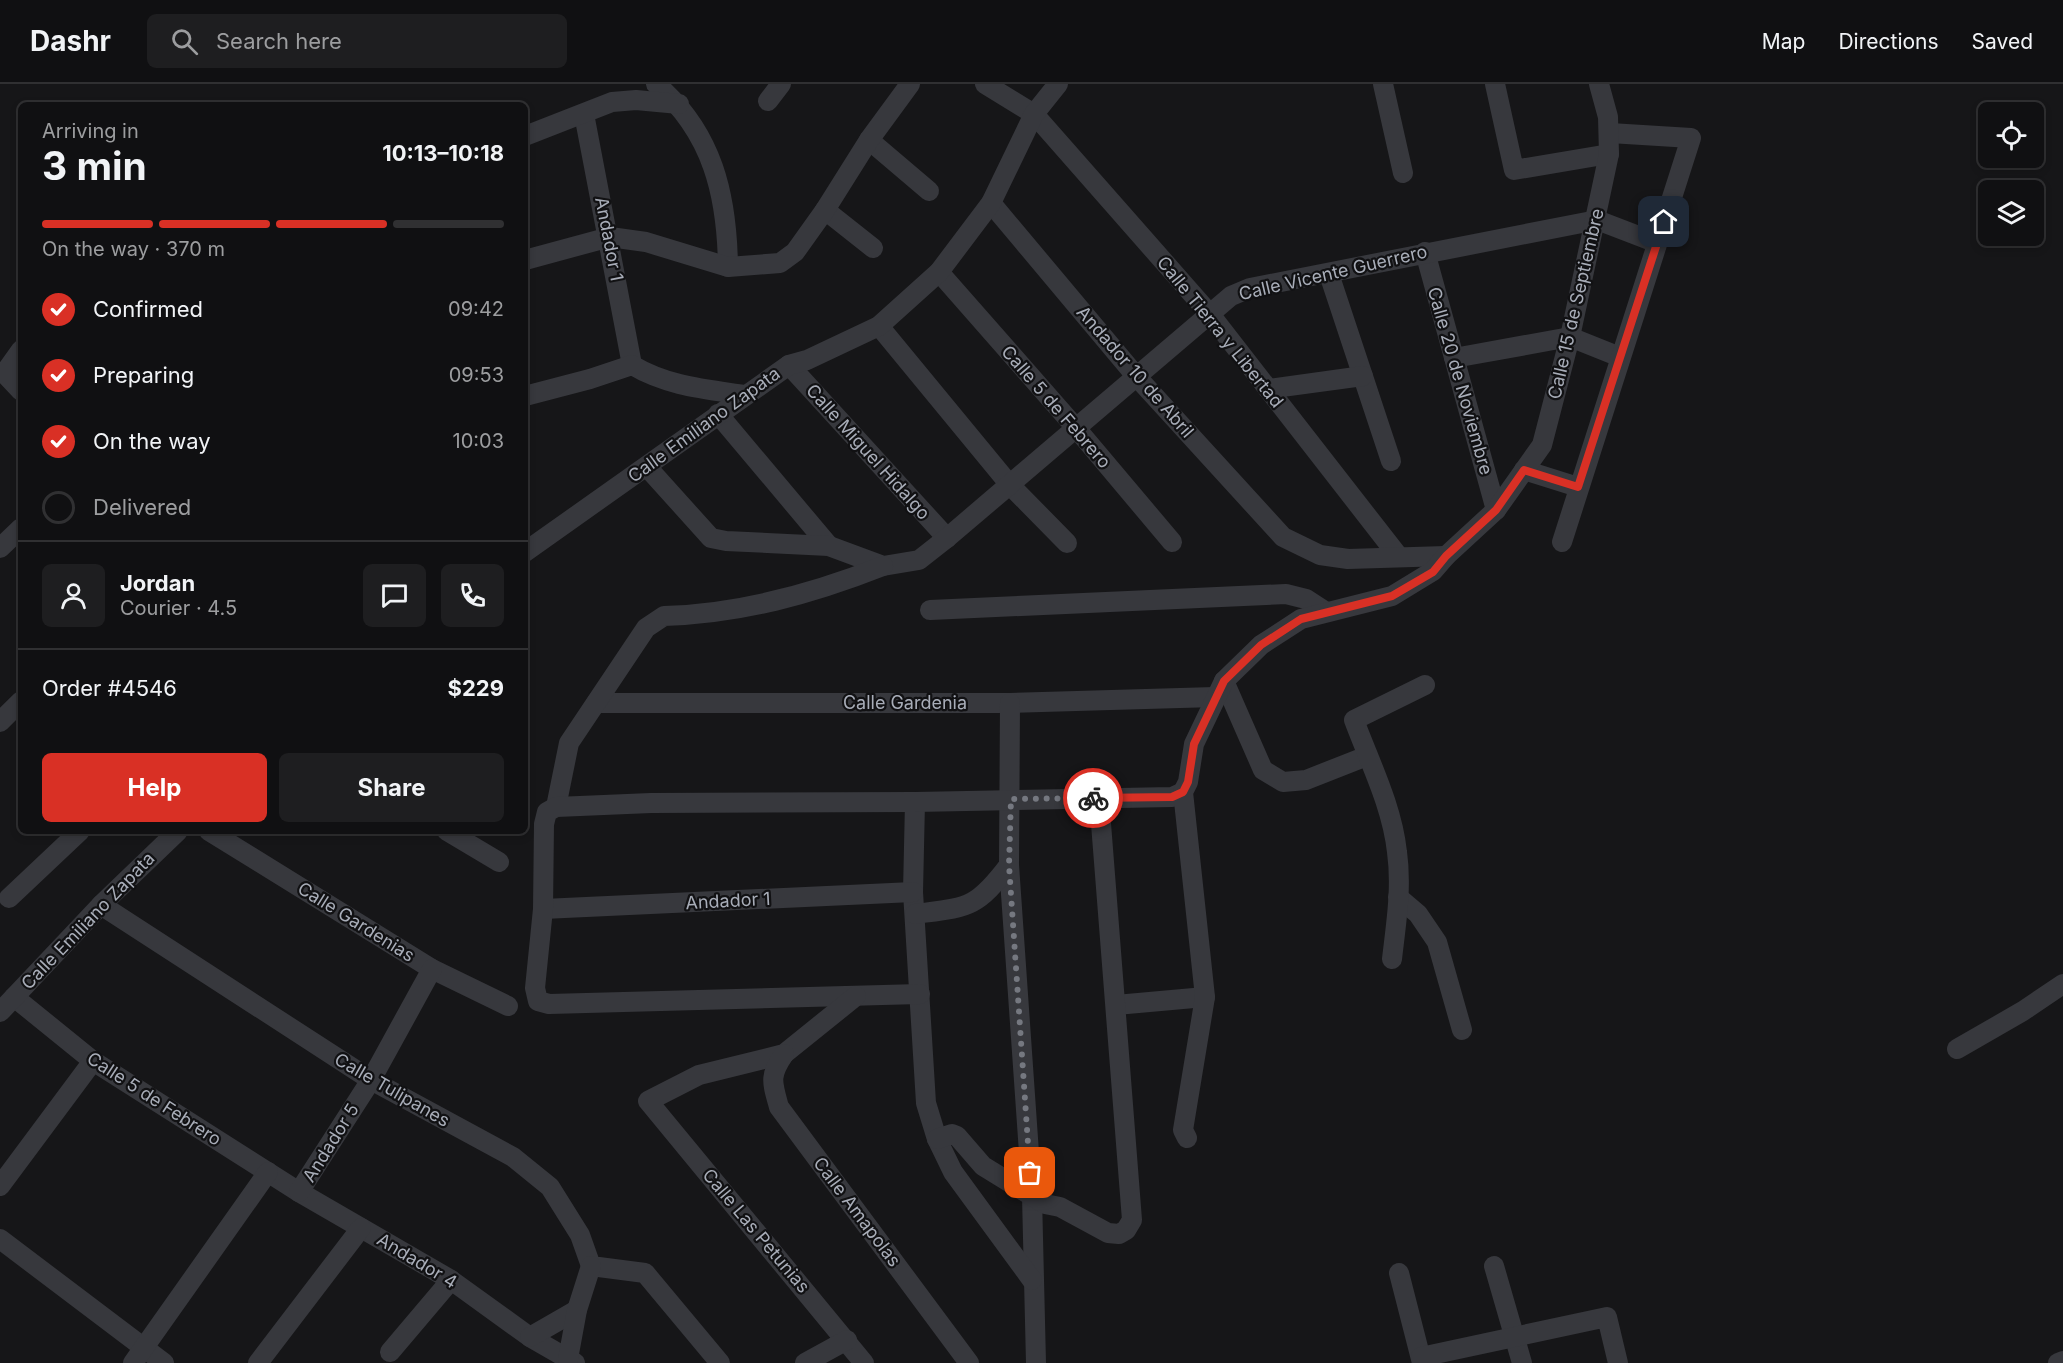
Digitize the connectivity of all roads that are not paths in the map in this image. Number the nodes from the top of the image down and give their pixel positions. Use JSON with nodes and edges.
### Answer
{"nodes":[{"id":1,"x":656,"y":84,"type":"edge"},
{"id":2,"x":782,"y":84,"type":"edge"},
{"id":3,"x":910,"y":84,"type":"edge"},
{"id":4,"x":985,"y":84,"type":"edge"},
{"id":5,"x":1058,"y":84,"type":"edge"},
{"id":6,"x":1383,"y":84,"type":"edge"},
{"id":7,"x":1495,"y":84,"type":"edge"},
{"id":8,"x":1599,"y":84,"type":"edge"},
{"id":9,"x":768,"y":101,"type":"dead end"},
{"id":10,"x":679,"y":104,"type":"junction"},
{"id":11,"x":584,"y":114,"type":"junction"},
{"id":12,"x":1034,"y":114,"type":"junction"},
{"id":13,"x":1610,"y":133,"type":"junction"},
{"id":14,"x":528,"y":135,"type":"edge"},
{"id":15,"x":869,"y":140,"type":"junction"},
{"id":16,"x":1609,"y":154,"type":"junction"},
{"id":17,"x":1403,"y":173,"type":"dead end"},
{"id":18,"x":929,"y":191,"type":"dead end"},
{"id":19,"x":991,"y":202,"type":"junction"},
{"id":20,"x":825,"y":210,"type":"junction"},
{"id":21,"x":1597,"y":220,"type":"junction"},
{"id":22,"x":610,"y":237,"type":"junction"},
{"id":23,"x":1657,"y":243,"type":"junction"},
{"id":24,"x":873,"y":248,"type":"dead end"},
{"id":25,"x":1425,"y":252,"type":"junction"},
{"id":26,"x":528,"y":259,"type":"edge"},
{"id":27,"x":728,"y":267,"type":"junction"},
{"id":28,"x":939,"y":272,"type":"junction"},
{"id":29,"x":1329,"y":274,"type":"junction"},
{"id":30,"x":1209,"y":313,"type":"junction"},
{"id":31,"x":879,"y":326,"type":"junction"},
{"id":32,"x":1570,"y":337,"type":"junction"},
{"id":33,"x":18,"y":354,"type":"edge"},
{"id":34,"x":1620,"y":357,"type":"junction"},
{"id":35,"x":1454,"y":358,"type":"junction"},
{"id":36,"x":632,"y":365,"type":"junction"},
{"id":37,"x":789,"y":365,"type":"junction"},
{"id":38,"x":1136,"y":376,"type":"junction"},
{"id":39,"x":1363,"y":376,"type":"junction"},
{"id":40,"x":18,"y":388,"type":"edge"},
{"id":41,"x":1268,"y":389,"type":"junction"},
{"id":42,"x":528,"y":395,"type":"edge"},
{"id":43,"x":745,"y":395,"type":"junction"},
{"id":44,"x":718,"y":414,"type":"junction"},
{"id":45,"x":1076,"y":428,"type":"junction"},
{"id":46,"x":1391,"y":461,"type":"dead end"},
{"id":47,"x":647,"y":466,"type":"junction"},
{"id":48,"x":1524,"y":470,"type":"junction"},
{"id":49,"x":1011,"y":485,"type":"junction"},
{"id":50,"x":1578,"y":487,"type":"junction"},
{"id":51,"x":1496,"y":510,"type":"junction"},
{"id":52,"x":18,"y":531,"type":"edge"},
{"id":53,"x":947,"y":538,"type":"junction"},
{"id":54,"x":1172,"y":542,"type":"dead end"},
{"id":55,"x":1562,"y":542,"type":"dead end"},
{"id":56,"x":1066,"y":543,"type":"dead end"},
{"id":57,"x":829,"y":546,"type":"junction"},
{"id":58,"x":0,"y":548,"type":"edge"},
{"id":59,"x":528,"y":550,"type":"edge"},
{"id":60,"x":1446,"y":556,"type":"junction"},
{"id":61,"x":1399,"y":557,"type":"junction"},
{"id":62,"x":883,"y":566,"type":"junction"},
{"id":63,"x":930,"y":610,"type":"dead end"},
{"id":64,"x":1326,"y":612,"type":"junction"},
{"id":65,"x":1425,"y":685,"type":"dead end"},
{"id":66,"x":1220,"y":689,"type":"junction"},
{"id":67,"x":596,"y":703,"type":"junction"},
{"id":68,"x":1011,"y":703,"type":"junction"},
{"id":69,"x":18,"y":704,"type":"edge"},
{"id":70,"x":0,"y":722,"type":"edge"},
{"id":71,"x":1367,"y":756,"type":"junction"},
{"id":72,"x":1183,"y":792,"type":"junction"},
{"id":73,"x":1099,"y":798,"type":"junction"},
{"id":74,"x":1011,"y":799,"type":"junction"},
{"id":75,"x":915,"y":802,"type":"junction"},
{"id":76,"x":556,"y":807,"type":"junction"},
{"id":77,"x":77,"y":834,"type":"edge"},
{"id":78,"x":175,"y":834,"type":"edge"},
{"id":79,"x":213,"y":834,"type":"edge"},
{"id":80,"x":452,"y":834,"type":"edge"},
{"id":81,"x":499,"y":862,"type":"dead end"},
{"id":82,"x":1009,"y":865,"type":"junction"},
{"id":83,"x":913,"y":892,"type":"junction"},
{"id":84,"x":1398,"y":897,"type":"junction"},
{"id":85,"x":9,"y":898,"type":"dead end"},
{"id":86,"x":101,"y":905,"type":"junction"},
{"id":87,"x":543,"y":909,"type":"junction"},
{"id":88,"x":915,"y":914,"type":"junction"},
{"id":89,"x":1392,"y":959,"type":"dead end"},
{"id":90,"x":432,"y":969,"type":"junction"},
{"id":91,"x":2063,"y":984,"type":"edge"},
{"id":92,"x":920,"y":994,"type":"junction"},
{"id":93,"x":856,"y":996,"type":"junction"},
{"id":94,"x":14,"y":997,"type":"junction"},
{"id":95,"x":1205,"y":997,"type":"junction"},
{"id":96,"x":1116,"y":1005,"type":"junction"},
{"id":97,"x":508,"y":1006,"type":"dead end"},
{"id":98,"x":0,"y":1012,"type":"edge"},
{"id":99,"x":1462,"y":1030,"type":"dead end"},
{"id":100,"x":1957,"y":1049,"type":"dead end"},
{"id":101,"x":784,"y":1054,"type":"junction"},
{"id":102,"x":93,"y":1061,"type":"junction"},
{"id":103,"x":370,"y":1080,"type":"junction"},
{"id":104,"x":1186,"y":1138,"type":"dead end"},
{"id":105,"x":937,"y":1139,"type":"junction"},
{"id":106,"x":268,"y":1172,"type":"junction"},
{"id":107,"x":0,"y":1186,"type":"edge"},
{"id":108,"x":299,"y":1192,"type":"junction"},
{"id":109,"x":1032,"y":1196,"type":"junction"},
{"id":110,"x":361,"y":1228,"type":"junction"},
{"id":111,"x":0,"y":1239,"type":"edge"},
{"id":112,"x":591,"y":1266,"type":"junction"},
{"id":113,"x":1494,"y":1266,"type":"dead end"},
{"id":114,"x":1399,"y":1273,"type":"dead end"},
{"id":115,"x":451,"y":1280,"type":"junction"},
{"id":116,"x":1032,"y":1280,"type":"junction"},
{"id":117,"x":577,"y":1310,"type":"junction"},
{"id":118,"x":530,"y":1337,"type":"junction"},
{"id":119,"x":1514,"y":1338,"type":"junction"},
{"id":120,"x":847,"y":1340,"type":"junction"},
{"id":121,"x":144,"y":1347,"type":"junction"},
{"id":122,"x":390,"y":1352,"type":"dead end"},
{"id":123,"x":1421,"y":1360,"type":"edge"},
{"id":124,"x":571,"y":1361,"type":"edge"},
{"id":125,"x":2063,"y":1361,"type":"edge"},
{"id":126,"x":133,"y":1363,"type":"edge"},
{"id":127,"x":164,"y":1363,"type":"edge"},
{"id":128,"x":258,"y":1363,"type":"edge"},
{"id":129,"x":720,"y":1363,"type":"edge"},
{"id":130,"x":805,"y":1363,"type":"edge"},
{"id":131,"x":864,"y":1363,"type":"edge"},
{"id":132,"x":969,"y":1363,"type":"edge"},
{"id":133,"x":1036,"y":1363,"type":"edge"},
{"id":134,"x":1521,"y":1363,"type":"edge"},
{"id":135,"x":1618,"y":1363,"type":"edge"},
{"id":136,"x":2058,"y":1363,"type":"edge"}],
"edges":[{"from":1,"to":10,"type":"street"},
{"from":2,"to":9,"type":"street"},
{"from":3,"to":15,"type":"street"},
{"from":4,"to":12,"type":"street","name":"Calle Tierra y Libertad"},
{"from":5,"to":12,"type":"street","name":"Calle Emiliano Zapata"},
{"from":6,"to":17,"type":"street"},
{"from":7,"to":16,"type":"street"},
{"from":8,"to":13,"type":"street","name":"Calle 15 de Septiembre"},
{"from":10,"to":11,"type":"street"},
{"from":10,"to":27,"type":"street"},
{"from":11,"to":14,"type":"street"},
{"from":11,"to":22,"type":"street","name":"Andador 1"},
{"from":12,"to":19,"type":"street","name":"Calle Emiliano Zapata"},
{"from":12,"to":30,"type":"street","name":"Calle Tierra y Libertad"},
{"from":13,"to":16,"type":"street","name":"Calle 15 de Septiembre"},
{"from":13,"to":23,"type":"street"},
{"from":15,"to":18,"type":"street"},
{"from":15,"to":20,"type":"street"},
{"from":16,"to":21,"type":"street","name":"Calle 15 de Septiembre"},
{"from":19,"to":28,"type":"street","name":"Calle Emiliano Zapata"},
{"from":19,"to":38,"type":"street","name":"Andador 10 de Abril"},
{"from":20,"to":24,"type":"street"},
{"from":20,"to":27,"type":"street"},
{"from":21,"to":23,"type":"street"},
{"from":21,"to":25,"type":"street","name":"Calle Vicente Guerrero"},
{"from":21,"to":32,"type":"street","name":"Calle 15 de Septiembre"},
{"from":22,"to":26,"type":"street"},
{"from":22,"to":27,"type":"street"},
{"from":22,"to":36,"type":"street","name":"Andador 1"},
{"from":23,"to":34,"type":"street"},
{"from":25,"to":29,"type":"street","name":"Calle Vicente Guerrero"},
{"from":25,"to":35,"type":"street","name":"Calle 20 de Noviembre"},
{"from":28,"to":31,"type":"street","name":"Calle Emiliano Zapata"},
{"from":28,"to":45,"type":"street","name":"Calle 5 de Febrero"},
{"from":29,"to":30,"type":"street","name":"Calle Vicente Guerrero"},
{"from":29,"to":39,"type":"street"},
{"from":30,"to":38,"type":"street","name":"Calle Vicente Guerrero"},
{"from":30,"to":41,"type":"street","name":"Calle Tierra y Libertad"},
{"from":31,"to":37,"type":"street","name":"Calle Emiliano Zapata"},
{"from":31,"to":49,"type":"street"},
{"from":32,"to":34,"type":"street"},
{"from":32,"to":35,"type":"street"},
{"from":32,"to":48,"type":"street","name":"Calle 15 de Septiembre"},
{"from":33,"to":40,"type":"street"},
{"from":34,"to":50,"type":"street"},
{"from":35,"to":51,"type":"street","name":"Calle 20 de Noviembre"},
{"from":36,"to":42,"type":"street"},
{"from":36,"to":43,"type":"street"},
{"from":37,"to":43,"type":"street","name":"Calle Emiliano Zapata"},
{"from":37,"to":53,"type":"street","name":"Calle Miguel Hidalgo"},
{"from":38,"to":45,"type":"street","name":"Calle Vicente Guerrero"},
{"from":38,"to":61,"type":"street","name":"Andador 10 de Abril"},
{"from":39,"to":41,"type":"street"},
{"from":39,"to":46,"type":"street"},
{"from":41,"to":61,"type":"street","name":"Calle Tierra y Libertad"},
{"from":43,"to":44,"type":"street","name":"Calle Emiliano Zapata"},
{"from":44,"to":47,"type":"street","name":"Calle Emiliano Zapata"},
{"from":44,"to":57,"type":"street"},
{"from":45,"to":49,"type":"street","name":"Calle Vicente Guerrero"},
{"from":45,"to":54,"type":"street","name":"Calle 5 de Febrero"},
{"from":47,"to":57,"type":"street"},
{"from":47,"to":59,"type":"street","name":"Calle Emiliano Zapata"},
{"from":48,"to":50,"type":"street"},
{"from":48,"to":51,"type":"street","name":"Calle 15 de Septiembre"},
{"from":49,"to":53,"type":"street","name":"Calle Vicente Guerrero"},
{"from":49,"to":56,"type":"street"},
{"from":50,"to":55,"type":"street"},
{"from":51,"to":60,"type":"street","name":"Calle 15 de Septiembre"},
{"from":52,"to":58,"type":"street"},
{"from":53,"to":62,"type":"street","name":"Calle Vicente Guerrero"},
{"from":57,"to":62,"type":"street"},
{"from":60,"to":61,"type":"street"},
{"from":60,"to":64,"type":"street","name":"Calle 15 de Septiembre"},
{"from":62,"to":67,"type":"street"},
{"from":63,"to":64,"type":"street"},
{"from":64,"to":66,"type":"street","name":"Calle 15 de Septiembre"},
{"from":65,"to":71,"type":"street"},
{"from":66,"to":68,"type":"street","name":"Calle Gardenia"},
{"from":66,"to":71,"type":"street"},
{"from":66,"to":72,"type":"street"},
{"from":67,"to":68,"type":"street","name":"Calle Gardenia"},
{"from":67,"to":76,"type":"street"},
{"from":68,"to":74,"type":"street"},
{"from":69,"to":70,"type":"street"},
{"from":71,"to":84,"type":"street"},
{"from":72,"to":73,"type":"street"},
{"from":72,"to":95,"type":"street"},
{"from":73,"to":74,"type":"street"},
{"from":73,"to":96,"type":"street"},
{"from":74,"to":75,"type":"street"},
{"from":74,"to":82,"type":"street"},
{"from":75,"to":76,"type":"street"},
{"from":75,"to":83,"type":"street"},
{"from":76,"to":87,"type":"street"},
{"from":77,"to":85,"type":"street"},
{"from":78,"to":86,"type":"street","name":"Calle Emiliano Zapata"},
{"from":79,"to":90,"type":"street","name":"Calle Gardenias"},
{"from":80,"to":81,"type":"street"},
{"from":82,"to":88,"type":"street"},
{"from":82,"to":109,"type":"street"},
{"from":83,"to":87,"type":"street","name":"Andador 1"},
{"from":83,"to":88,"type":"street"},
{"from":84,"to":89,"type":"street"},
{"from":84,"to":99,"type":"street"},
{"from":86,"to":94,"type":"street","name":"Calle Emiliano Zapata"},
{"from":86,"to":103,"type":"street","name":"Calle Tulipanes"},
{"from":87,"to":93,"type":"street"},
{"from":88,"to":92,"type":"street"},
{"from":90,"to":97,"type":"street","name":"Calle Gardenias"},
{"from":90,"to":103,"type":"street","name":"Andador 5"},
{"from":91,"to":100,"type":"street"},
{"from":92,"to":93,"type":"street"},
{"from":92,"to":105,"type":"street"},
{"from":93,"to":101,"type":"street"},
{"from":94,"to":98,"type":"street","name":"Calle Emiliano Zapata"},
{"from":94,"to":102,"type":"street","name":"Calle 5 de Febrero"},
{"from":95,"to":96,"type":"street"},
{"from":95,"to":104,"type":"street"},
{"from":96,"to":109,"type":"street"},
{"from":101,"to":120,"type":"street","name":"Calle Las Petunias"},
{"from":101,"to":132,"type":"street","name":"Calle Amapolas"},
{"from":102,"to":106,"type":"street","name":"Calle 5 de Febrero"},
{"from":102,"to":107,"type":"street"},
{"from":103,"to":108,"type":"street","name":"Andador 5"},
{"from":103,"to":112,"type":"street","name":"Calle Tulipanes"},
{"from":105,"to":109,"type":"street"},
{"from":105,"to":116,"type":"street"},
{"from":106,"to":108,"type":"street","name":"Calle 5 de Febrero"},
{"from":106,"to":121,"type":"street"},
{"from":108,"to":110,"type":"street","name":"Andador 4"},
{"from":109,"to":116,"type":"street"},
{"from":110,"to":115,"type":"street","name":"Andador 4"},
{"from":110,"to":128,"type":"street"},
{"from":111,"to":121,"type":"street"},
{"from":112,"to":117,"type":"street"},
{"from":112,"to":129,"type":"street"},
{"from":113,"to":119,"type":"street"},
{"from":114,"to":123,"type":"street"},
{"from":115,"to":118,"type":"street","name":"Andador 4"},
{"from":115,"to":122,"type":"street"},
{"from":116,"to":133,"type":"street"},
{"from":117,"to":118,"type":"street"},
{"from":117,"to":124,"type":"street"},
{"from":118,"to":124,"type":"street","name":"Andador 4"},
{"from":119,"to":123,"type":"street"},
{"from":119,"to":134,"type":"street"},
{"from":119,"to":135,"type":"street"},
{"from":120,"to":130,"type":"street"},
{"from":120,"to":131,"type":"street","name":"Calle Las Petunias"},
{"from":121,"to":126,"type":"street"},
{"from":121,"to":127,"type":"street"},
{"from":125,"to":136,"type":"street"}]}
